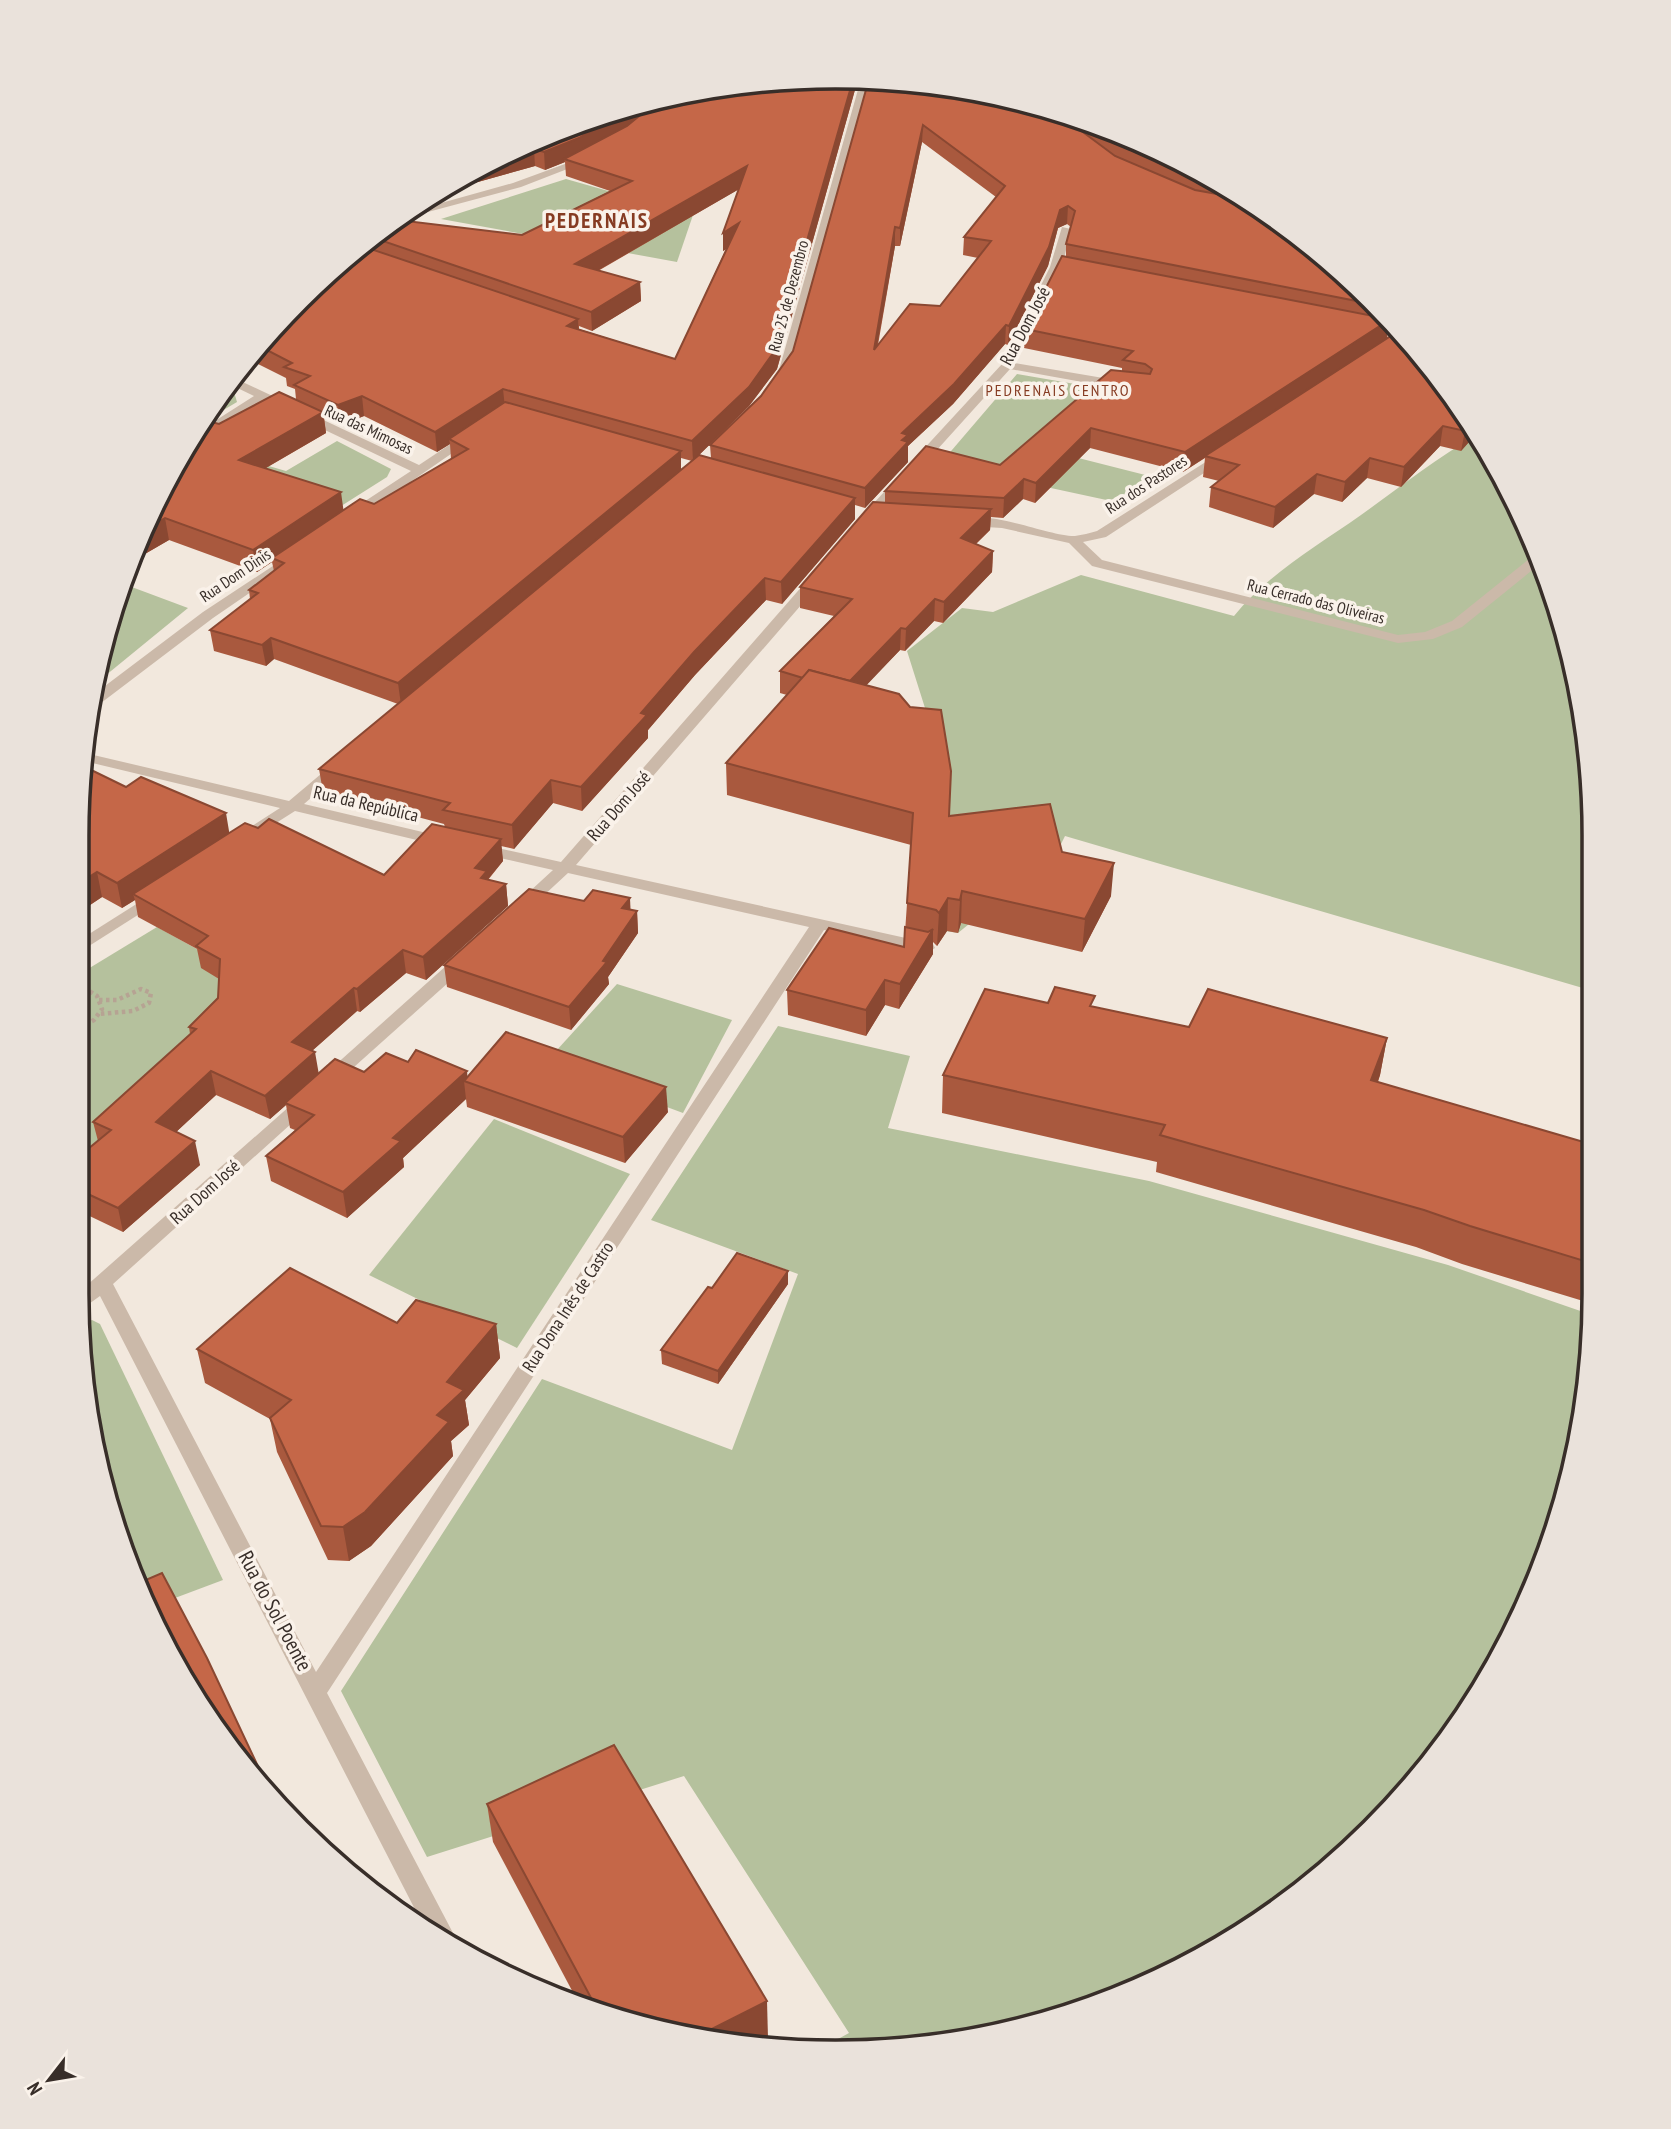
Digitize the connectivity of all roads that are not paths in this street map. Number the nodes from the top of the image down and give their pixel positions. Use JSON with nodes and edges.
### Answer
{"nodes":[{"id":1,"x":863,"y":90,"type":"edge"},
{"id":2,"x":595,"y":154,"type":"edge"},
{"id":3,"x":429,"y":210,"type":"edge"},
{"id":4,"x":1066,"y":229,"type":"edge"},
{"id":5,"x":1056,"y":267,"type":"junction"},
{"id":6,"x":1069,"y":270,"type":"edge"},
{"id":7,"x":1007,"y":365,"type":"junction"},
{"id":8,"x":240,"y":385,"type":"edge"},
{"id":9,"x":1128,"y":387,"type":"edge"},
{"id":10,"x":771,"y":394,"type":"edge"},
{"id":11,"x":263,"y":396,"type":"junction"},
{"id":12,"x":483,"y":429,"type":"edge"},
{"id":13,"x":208,"y":431,"type":"edge"},
{"id":14,"x":1230,"y":450,"type":"edge"},
{"id":15,"x":420,"y":470,"type":"junction"},
{"id":16,"x":956,"y":521,"type":"edge"},
{"id":17,"x":342,"y":523,"type":"edge"},
{"id":18,"x":852,"y":536,"type":"edge"},
{"id":19,"x":1074,"y":540,"type":"junction"},
{"id":20,"x":308,"y":546,"type":"edge"},
{"id":21,"x":827,"y":565,"type":"edge"},
{"id":22,"x":1530,"y":565,"type":"edge"},
{"id":23,"x":102,"y":701,"type":"edge"},
{"id":24,"x":355,"y":754,"type":"edge"},
{"id":25,"x":94,"y":759,"type":"edge"},
{"id":26,"x":291,"y":807,"type":"junction"},
{"id":27,"x":223,"y":851,"type":"edge"},
{"id":28,"x":565,"y":869,"type":"junction"},
{"id":29,"x":168,"y":889,"type":"edge"},
{"id":30,"x":514,"y":915,"type":"edge"},
{"id":31,"x":820,"y":923,"type":"junction"},
{"id":32,"x":89,"y":941,"type":"edge"},
{"id":33,"x":928,"y":948,"type":"edge"},
{"id":34,"x":473,"y":951,"type":"edge"},
{"id":35,"x":103,"y":1283,"type":"junction"},
{"id":36,"x":89,"y":1295,"type":"edge"},
{"id":37,"x":316,"y":1691,"type":"junction"},
{"id":38,"x":435,"y":1923,"type":"edge"}],
"edges":[{"from":1,"to":10,"type":"street","name":"Rua 25 de Dezembro"},
{"from":2,"to":3,"type":"street"},
{"from":4,"to":5,"type":"street","name":"Rua Dom José"},
{"from":5,"to":6,"type":"street"},
{"from":5,"to":7,"type":"street","name":"Rua Dom José"},
{"from":7,"to":9,"type":"street"},
{"from":7,"to":18,"type":"street","name":"Rua Dom José"},
{"from":8,"to":11,"type":"street","name":"Rua das Mimosas"},
{"from":11,"to":13,"type":"street"},
{"from":11,"to":15,"type":"street","name":"Rua das Mimosas"},
{"from":12,"to":15,"type":"street"},
{"from":14,"to":19,"type":"street","name":"Rua dos Pastores"},
{"from":15,"to":17,"type":"street"},
{"from":16,"to":19,"type":"street","name":"Rua dos Pastores"},
{"from":19,"to":22,"type":"street","name":"Rua Cerrado das Oliveiras"},
{"from":20,"to":23,"type":"street","name":"Rua Dom Dinis"},
{"from":21,"to":28,"type":"street","name":"Rua Dom José"},
{"from":24,"to":26,"type":"street"},
{"from":25,"to":26,"type":"street","name":"Rua da República"},
{"from":26,"to":27,"type":"street"},
{"from":26,"to":28,"type":"street","name":"Rua da República"},
{"from":28,"to":30,"type":"street","name":"Rua Dom José"},
{"from":28,"to":31,"type":"street","name":"Rua da República"},
{"from":29,"to":32,"type":"street"},
{"from":31,"to":33,"type":"street","name":"Rua da República"},
{"from":31,"to":37,"type":"street","name":"Rua Dona Inês de Castro"},
{"from":34,"to":35,"type":"street","name":"Rua Dom José"},
{"from":35,"to":36,"type":"street","name":"Rua Dom José"},
{"from":35,"to":37,"type":"street","name":"Rua do Sol Poente"},
{"from":37,"to":38,"type":"street","name":"Rua do Sol Poente"}]}
